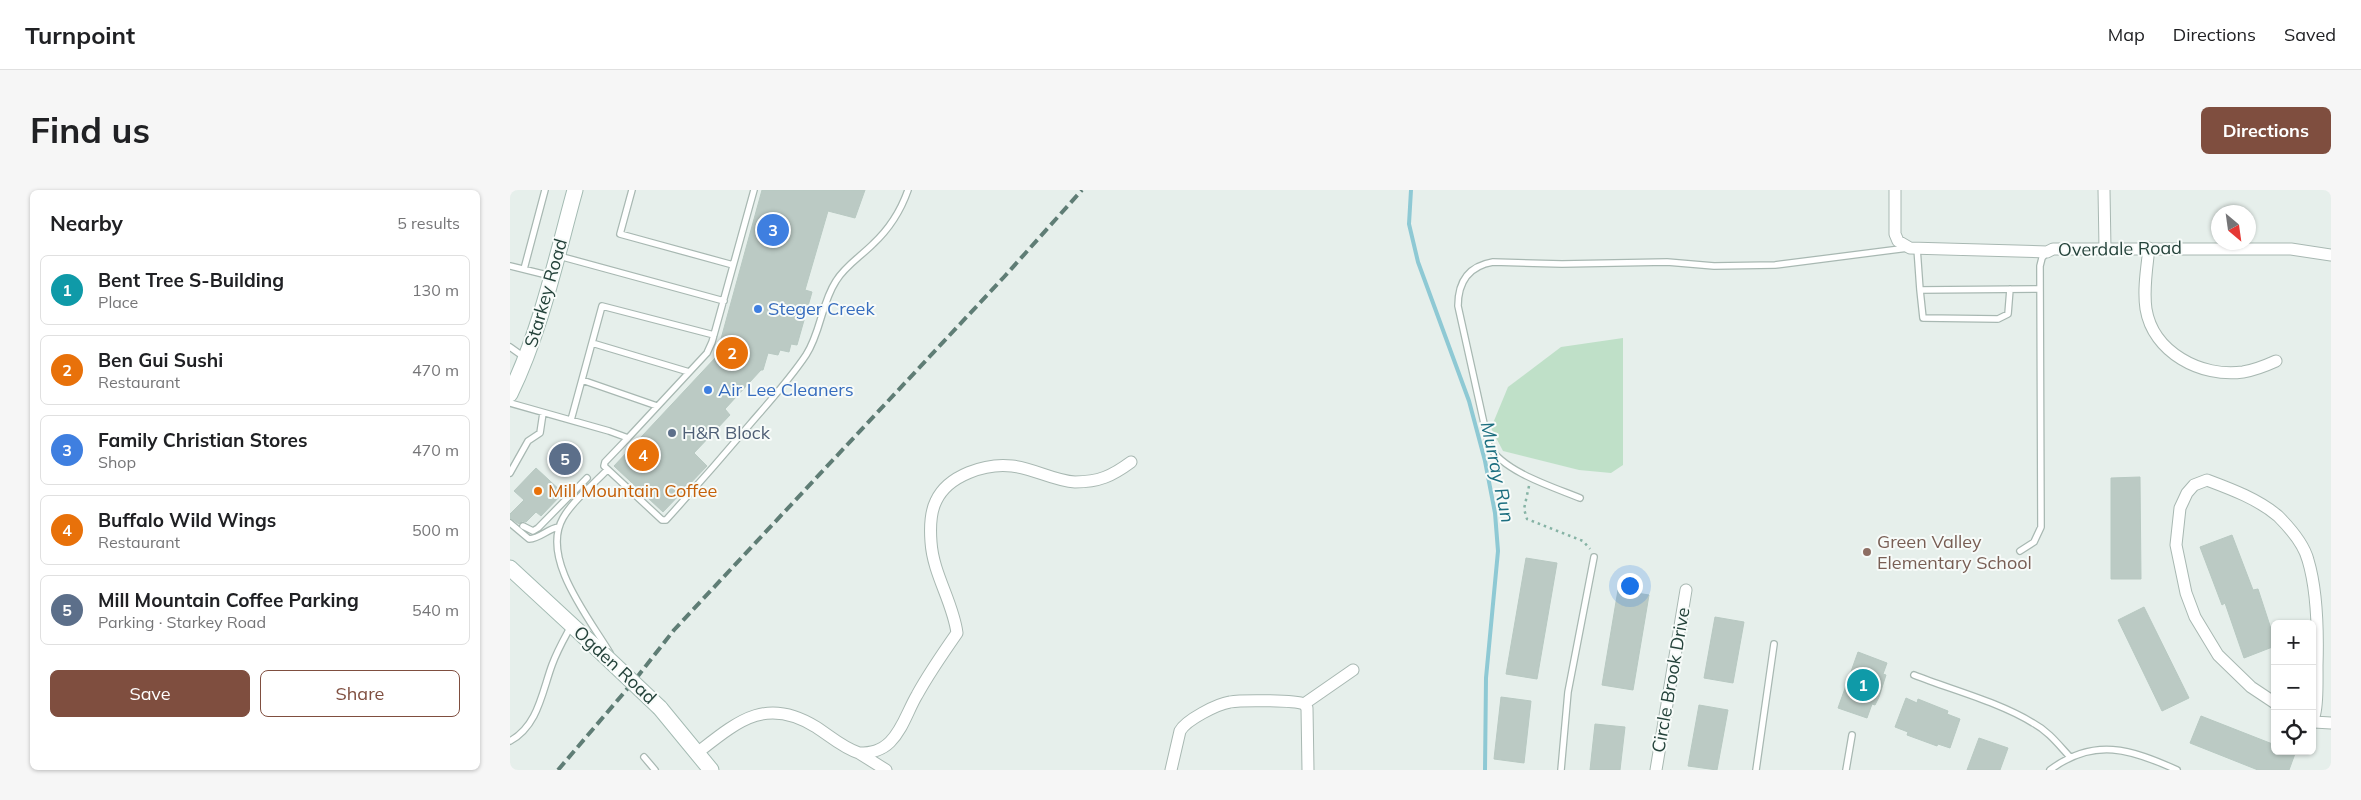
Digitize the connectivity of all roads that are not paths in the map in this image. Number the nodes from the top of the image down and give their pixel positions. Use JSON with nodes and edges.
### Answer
{"nodes":[{"id":1,"x":545,"y":190,"type":"edge"},
{"id":2,"x":575,"y":190,"type":"edge"},
{"id":3,"x":632,"y":190,"type":"edge"},
{"id":4,"x":754,"y":190,"type":"edge"},
{"id":5,"x":908,"y":190,"type":"edge"},
{"id":6,"x":1896,"y":190,"type":"edge"},
{"id":7,"x":2104,"y":190,"type":"edge"},
{"id":8,"x":1913,"y":248,"type":"junction"},
{"id":9,"x":2104,"y":248,"type":"junction"},
{"id":10,"x":2149,"y":248,"type":"junction"},
{"id":11,"x":2047,"y":252,"type":"junction"},
{"id":12,"x":2331,"y":255,"type":"edge"},
{"id":13,"x":557,"y":256,"type":"junction"},
{"id":14,"x":733,"y":265,"type":"junction"},
{"id":15,"x":510,"y":266,"type":"edge"},
{"id":16,"x":524,"y":269,"type":"junction"},
{"id":17,"x":551,"y":276,"type":"junction"},
{"id":18,"x":2010,"y":289,"type":"junction"},
{"id":19,"x":2040,"y":289,"type":"junction"},
{"id":20,"x":1920,"y":290,"type":"junction"},
{"id":21,"x":724,"y":301,"type":"junction"},
{"id":22,"x":714,"y":335,"type":"junction"},
{"id":23,"x":592,"y":343,"type":"junction"},
{"id":24,"x":510,"y":347,"type":"edge"},
{"id":25,"x":527,"y":359,"type":"junction"},
{"id":26,"x":2276,"y":361,"type":"dead end"},
{"id":27,"x":689,"y":372,"type":"junction"},
{"id":28,"x":582,"y":380,"type":"junction"},
{"id":29,"x":510,"y":394,"type":"edge"},
{"id":30,"x":510,"y":403,"type":"edge"},
{"id":31,"x":657,"y":406,"type":"junction"},
{"id":32,"x":543,"y":413,"type":"junction"},
{"id":33,"x":570,"y":420,"type":"junction"},
{"id":34,"x":628,"y":438,"type":"junction"},
{"id":35,"x":1131,"y":462,"type":"dead end"},
{"id":36,"x":607,"y":470,"type":"junction"},
{"id":37,"x":510,"y":473,"type":"edge"},
{"id":38,"x":587,"y":478,"type":"dead end"},
{"id":39,"x":1580,"y":498,"type":"dead end"},
{"id":40,"x":510,"y":524,"type":"edge"},
{"id":41,"x":523,"y":526,"type":"dead end"},
{"id":42,"x":558,"y":527,"type":"junction"},
{"id":43,"x":2020,"y":552,"type":"dead end"},
{"id":44,"x":1594,"y":557,"type":"road end"},
{"id":45,"x":510,"y":568,"type":"edge"},
{"id":46,"x":1686,"y":590,"type":"dead end"},
{"id":47,"x":572,"y":624,"type":"junction"},
{"id":48,"x":1774,"y":644,"type":"dead end"},
{"id":49,"x":620,"y":670,"type":"junction"},
{"id":50,"x":1352,"y":670,"type":"dead end"},
{"id":51,"x":1914,"y":676,"type":"dead end"},
{"id":52,"x":2316,"y":678,"type":"edge"},
{"id":53,"x":2271,"y":700,"type":"edge"},
{"id":54,"x":1304,"y":704,"type":"junction"},
{"id":55,"x":2316,"y":721,"type":"edge"},
{"id":56,"x":2331,"y":723,"type":"edge"},
{"id":57,"x":1852,"y":735,"type":"dead end"},
{"id":58,"x":510,"y":741,"type":"edge"},
{"id":59,"x":698,"y":753,"type":"junction"},
{"id":60,"x":859,"y":753,"type":"junction"},
{"id":61,"x":644,"y":757,"type":"dead end"},
{"id":62,"x":2070,"y":757,"type":"junction"},
{"id":63,"x":655,"y":770,"type":"edge"},
{"id":64,"x":711,"y":770,"type":"edge"},
{"id":65,"x":886,"y":770,"type":"edge"},
{"id":66,"x":1171,"y":770,"type":"edge"},
{"id":67,"x":1308,"y":770,"type":"edge"},
{"id":68,"x":1561,"y":770,"type":"edge"},
{"id":69,"x":1656,"y":770,"type":"edge"},
{"id":70,"x":1756,"y":770,"type":"edge"},
{"id":71,"x":1846,"y":770,"type":"edge"},
{"id":72,"x":2050,"y":770,"type":"edge"},
{"id":73,"x":2177,"y":770,"type":"edge"}],
"edges":[{"from":1,"to":16,"type":"lane"},
{"from":2,"to":13,"type":"street","name":"Starkey Road"},
{"from":3,"to":14,"type":"lane"},
{"from":4,"to":14,"type":"lane"},
{"from":5,"to":36,"type":"lane"},
{"from":6,"to":8,"type":"street"},
{"from":7,"to":9,"type":"street"},
{"from":8,"to":11,"type":"street","name":"Overdale Road"},
{"from":8,"to":20,"type":"lane"},
{"from":8,"to":39,"type":"lane"},
{"from":9,"to":10,"type":"street","name":"Overdale Road"},
{"from":9,"to":11,"type":"street","name":"Overdale Road"},
{"from":10,"to":12,"type":"street","name":"Overdale Road"},
{"from":10,"to":26,"type":"street"},
{"from":11,"to":19,"type":"lane"},
{"from":13,"to":17,"type":"street","name":"Starkey Road"},
{"from":13,"to":21,"type":"lane"},
{"from":14,"to":21,"type":"lane"},
{"from":15,"to":16,"type":"lane"},
{"from":16,"to":17,"type":"lane"},
{"from":17,"to":25,"type":"street","name":"Starkey Road"},
{"from":18,"to":19,"type":"lane"},
{"from":18,"to":20,"type":"lane"},
{"from":18,"to":20,"type":"lane"},
{"from":19,"to":43,"type":"lane"},
{"from":21,"to":22,"type":"lane"},
{"from":22,"to":23,"type":"lane"},
{"from":22,"to":27,"type":"lane"},
{"from":23,"to":27,"type":"lane"},
{"from":23,"to":28,"type":"lane"},
{"from":24,"to":25,"type":"lane"},
{"from":25,"to":29,"type":"street","name":"Starkey Road"},
{"from":27,"to":31,"type":"lane"},
{"from":28,"to":31,"type":"lane"},
{"from":28,"to":33,"type":"lane"},
{"from":30,"to":32,"type":"lane"},
{"from":31,"to":34,"type":"lane"},
{"from":32,"to":33,"type":"lane"},
{"from":32,"to":37,"type":"lane"},
{"from":33,"to":34,"type":"lane"},
{"from":34,"to":36,"type":"lane"},
{"from":35,"to":60,"type":"street"},
{"from":36,"to":42,"type":"lane"},
{"from":38,"to":41,"type":"lane"},
{"from":40,"to":42,"type":"lane"},
{"from":42,"to":49,"type":"lane"},
{"from":44,"to":68,"type":"lane"},
{"from":45,"to":47,"type":"street","name":"Ogden Road"},
{"from":46,"to":69,"type":"street","name":"Circle Brook Drive"},
{"from":47,"to":49,"type":"street","name":"Ogden Road","bridge":true},
{"from":47,"to":58,"type":"lane"},
{"from":48,"to":70,"type":"lane"},
{"from":49,"to":59,"type":"street","name":"Ogden Road","bridge":true},
{"from":50,"to":54,"type":"street"},
{"from":51,"to":62,"type":"lane"},
{"from":52,"to":53,"type":"street"},
{"from":54,"to":66,"type":"street"},
{"from":54,"to":67,"type":"street"},
{"from":55,"to":56,"type":"street"},
{"from":57,"to":71,"type":"lane"},
{"from":59,"to":60,"type":"street"},
{"from":59,"to":64,"type":"street","name":"Ogden Road"},
{"from":60,"to":65,"type":"street"},
{"from":61,"to":63,"type":"lane"},
{"from":62,"to":72,"type":"lane"},
{"from":62,"to":73,"type":"lane"}]}
